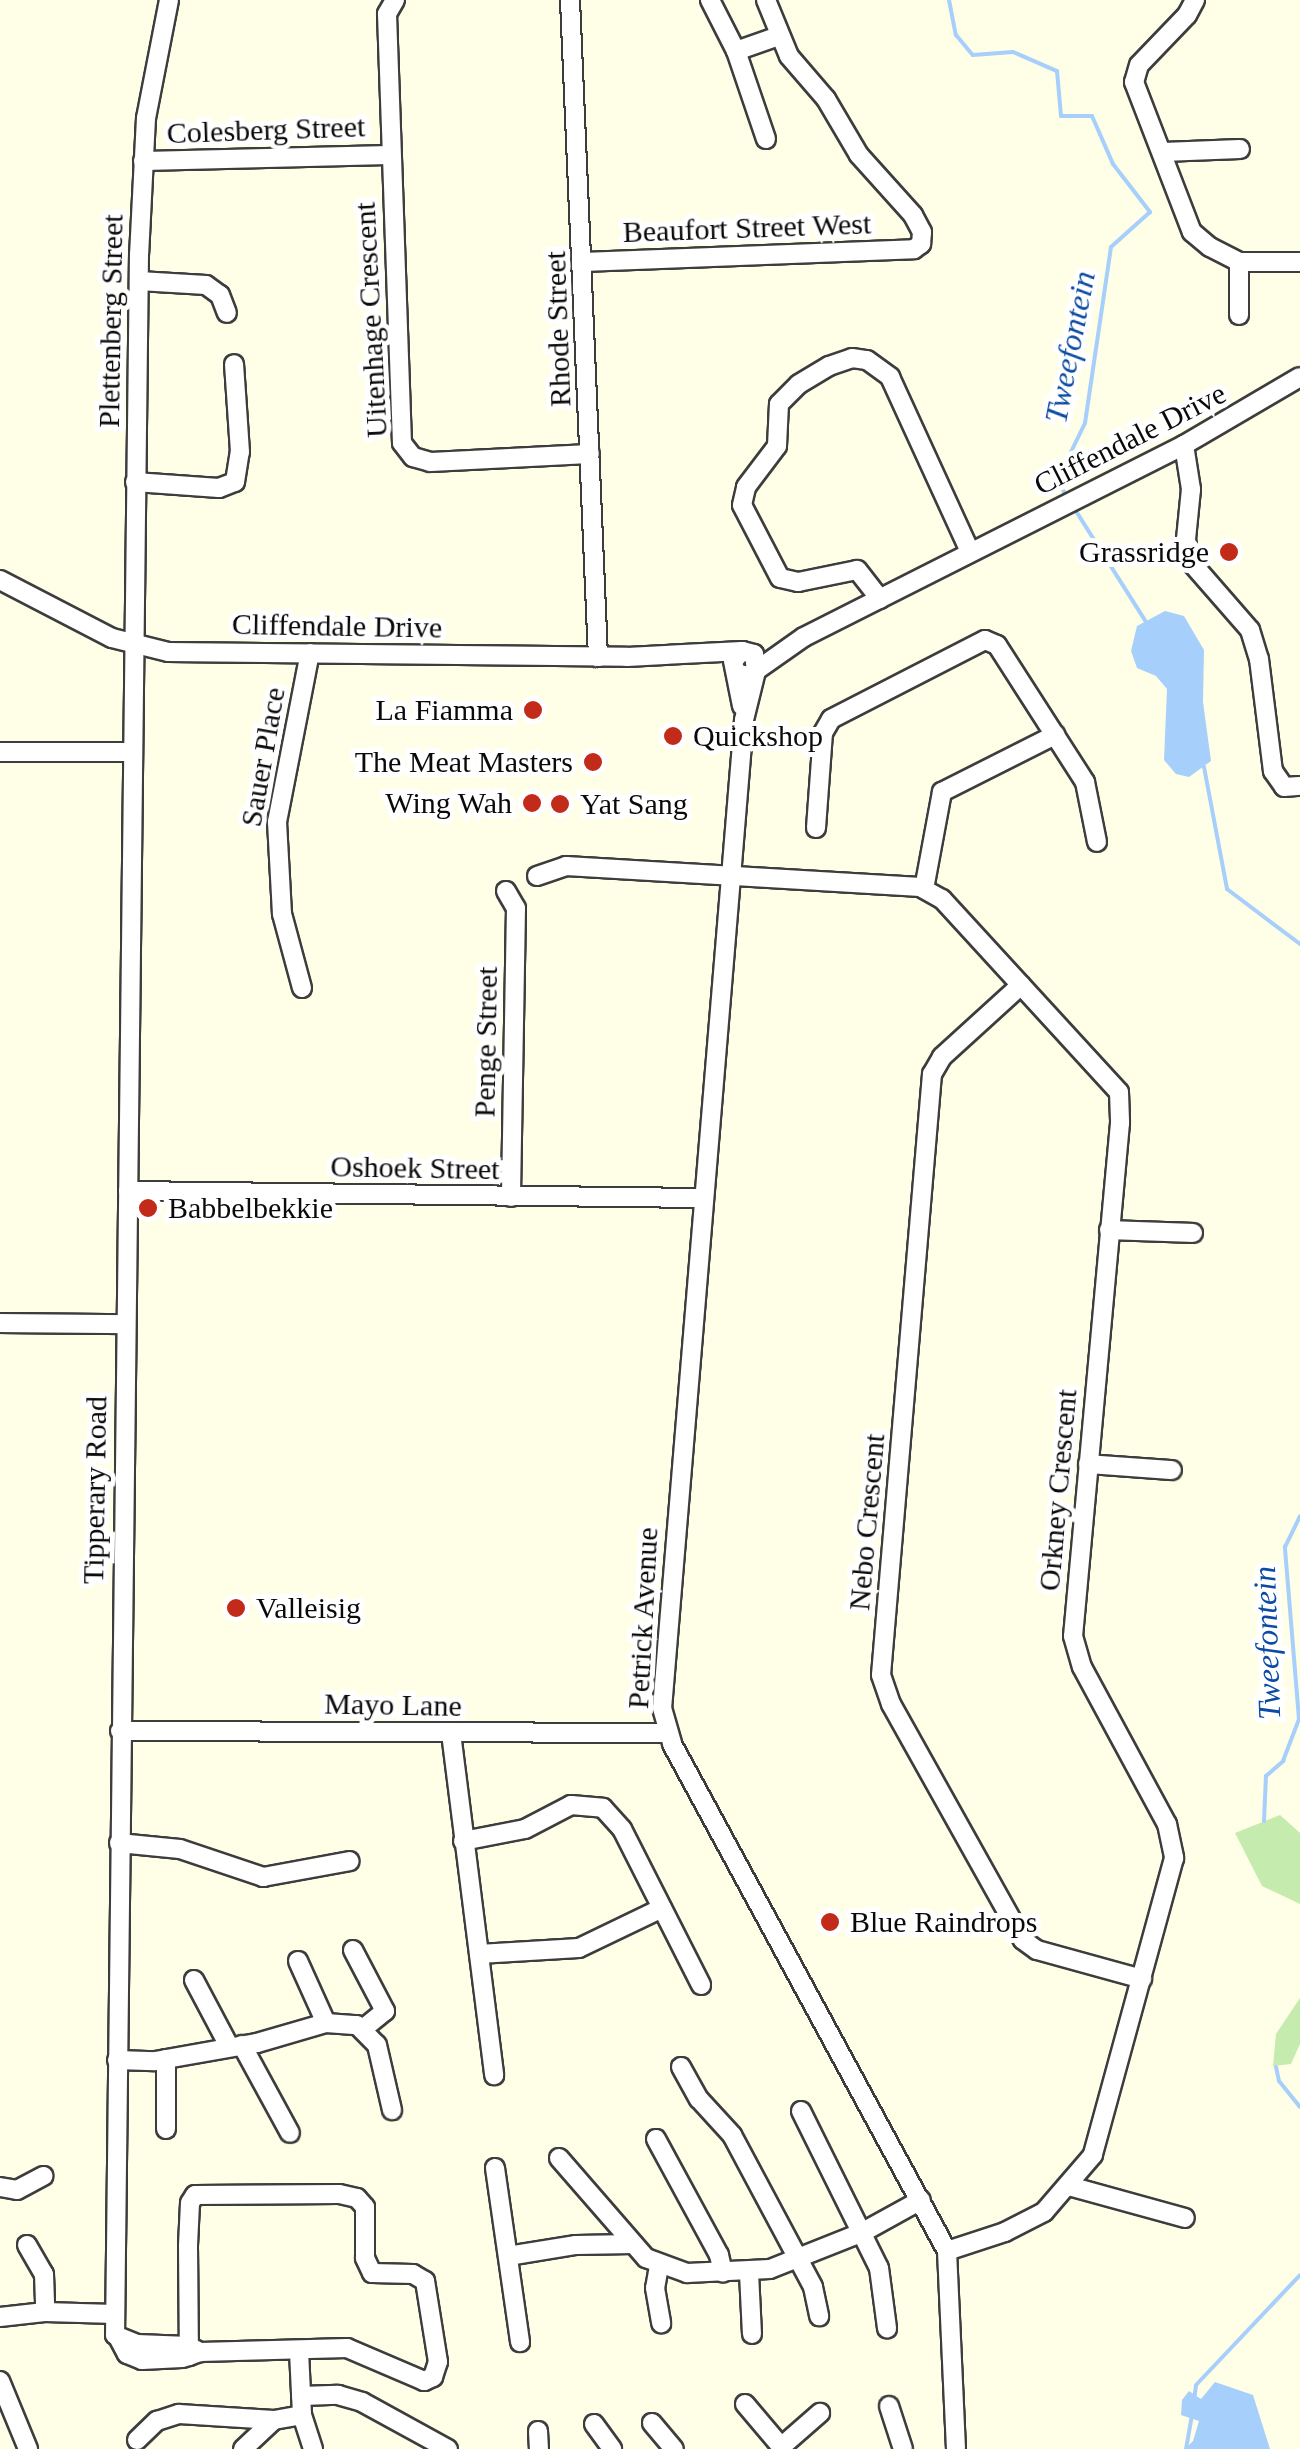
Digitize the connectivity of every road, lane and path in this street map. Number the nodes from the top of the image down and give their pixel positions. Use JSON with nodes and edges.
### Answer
{"nodes":[{"id":1,"x":170,"y":0,"type":"edge"},
{"id":2,"x":395,"y":0,"type":"edge"},
{"id":3,"x":570,"y":0,"type":"edge"},
{"id":4,"x":710,"y":0,"type":"edge"},
{"id":5,"x":766,"y":0,"type":"edge"},
{"id":6,"x":1195,"y":0,"type":"edge"},
{"id":7,"x":779,"y":36,"type":"junction"},
{"id":8,"x":736,"y":51,"type":"junction"},
{"id":9,"x":766,"y":139,"type":"dead end"},
{"id":10,"x":1240,"y":148,"type":"dead end"},
{"id":11,"x":1163,"y":152,"type":"junction"},
{"id":12,"x":390,"y":154,"type":"junction"},
{"id":13,"x":143,"y":161,"type":"junction"},
{"id":14,"x":582,"y":262,"type":"junction"},
{"id":15,"x":1239,"y":262,"type":"junction"},
{"id":16,"x":1300,"y":262,"type":"edge"},
{"id":17,"x":139,"y":281,"type":"junction"},
{"id":18,"x":227,"y":313,"type":"dead end"},
{"id":19,"x":1239,"y":314,"type":"dead end"},
{"id":20,"x":234,"y":364,"type":"dead end"},
{"id":21,"x":1300,"y":377,"type":"edge"},
{"id":22,"x":1300,"y":392,"type":"edge"},
{"id":23,"x":1268,"y":399,"type":"junction"},
{"id":24,"x":1184,"y":444,"type":"junction"},
{"id":25,"x":590,"y":454,"type":"junction"},
{"id":26,"x":135,"y":482,"type":"junction"},
{"id":27,"x":970,"y":552,"type":"junction"},
{"id":28,"x":0,"y":580,"type":"edge"},
{"id":29,"x":880,"y":599,"type":"junction"},
{"id":30,"x":133,"y":646,"type":"junction"},
{"id":31,"x":310,"y":653,"type":"junction"},
{"id":32,"x":598,"y":657,"type":"junction"},
{"id":33,"x":746,"y":665,"type":"junction"},
{"id":34,"x":1055,"y":735,"type":"junction"},
{"id":35,"x":0,"y":752,"type":"edge"},
{"id":36,"x":130,"y":752,"type":"junction"},
{"id":37,"x":1297,"y":787,"type":"edge"},
{"id":38,"x":816,"y":828,"type":"dead end"},
{"id":39,"x":1097,"y":842,"type":"dead end"},
{"id":40,"x":731,"y":875,"type":"junction"},
{"id":41,"x":537,"y":876,"type":"dead end"},
{"id":42,"x":924,"y":888,"type":"junction"},
{"id":43,"x":506,"y":891,"type":"dead end"},
{"id":44,"x":1021,"y":985,"type":"junction"},
{"id":45,"x":302,"y":988,"type":"dead end"},
{"id":46,"x":128,"y":1191,"type":"junction"},
{"id":47,"x":511,"y":1197,"type":"junction"},
{"id":48,"x":702,"y":1198,"type":"junction"},
{"id":49,"x":1109,"y":1230,"type":"junction"},
{"id":50,"x":1193,"y":1234,"type":"dead end"},
{"id":51,"x":0,"y":1324,"type":"edge"},
{"id":52,"x":125,"y":1324,"type":"junction"},
{"id":53,"x":1088,"y":1464,"type":"junction"},
{"id":54,"x":1172,"y":1470,"type":"dead end"},
{"id":55,"x":120,"y":1731,"type":"junction"},
{"id":56,"x":451,"y":1733,"type":"junction"},
{"id":57,"x":666,"y":1733,"type":"junction"},
{"id":58,"x":463,"y":1841,"type":"junction"},
{"id":59,"x":119,"y":1843,"type":"junction"},
{"id":60,"x":350,"y":1861,"type":"dead end"},
{"id":61,"x":662,"y":1908,"type":"junction"},
{"id":62,"x":353,"y":1950,"type":"dead end"},
{"id":63,"x":479,"y":1954,"type":"junction"},
{"id":64,"x":298,"y":1960,"type":"dead end"},
{"id":65,"x":1142,"y":1979,"type":"junction"},
{"id":66,"x":194,"y":1980,"type":"dead end"},
{"id":67,"x":701,"y":1985,"type":"dead end"},
{"id":68,"x":326,"y":2022,"type":"junction"},
{"id":69,"x":364,"y":2028,"type":"junction"},
{"id":70,"x":236,"y":2046,"type":"junction"},
{"id":71,"x":166,"y":2059,"type":"junction"},
{"id":72,"x":117,"y":2060,"type":"junction"},
{"id":73,"x":681,"y":2066,"type":"dead end"},
{"id":74,"x":494,"y":2075,"type":"dead end"},
{"id":75,"x":392,"y":2110,"type":"dead end"},
{"id":76,"x":801,"y":2111,"type":"dead end"},
{"id":77,"x":166,"y":2129,"type":"dead end"},
{"id":78,"x":290,"y":2133,"type":"dead end"},
{"id":79,"x":656,"y":2139,"type":"dead end"},
{"id":80,"x":559,"y":2158,"type":"dead end"},
{"id":81,"x":494,"y":2168,"type":"dead end"},
{"id":82,"x":43,"y":2176,"type":"dead end"},
{"id":83,"x":1069,"y":2186,"type":"junction"},
{"id":84,"x":0,"y":2187,"type":"edge"},
{"id":85,"x":921,"y":2200,"type":"junction"},
{"id":86,"x":1184,"y":2218,"type":"dead end"},
{"id":87,"x":863,"y":2232,"type":"junction"},
{"id":88,"x":633,"y":2244,"type":"junction"},
{"id":89,"x":26,"y":2245,"type":"dead end"},
{"id":90,"x":948,"y":2252,"type":"junction"},
{"id":91,"x":508,"y":2256,"type":"junction"},
{"id":92,"x":798,"y":2260,"type":"junction"},
{"id":93,"x":659,"y":2266,"type":"junction"},
{"id":94,"x":749,"y":2273,"type":"junction"},
{"id":95,"x":723,"y":2274,"type":"junction"},
{"id":96,"x":44,"y":2312,"type":"junction"},
{"id":97,"x":115,"y":2314,"type":"junction"},
{"id":98,"x":819,"y":2316,"type":"dead end"},
{"id":99,"x":0,"y":2317,"type":"edge"},
{"id":100,"x":661,"y":2323,"type":"dead end"},
{"id":101,"x":886,"y":2328,"type":"dead end"},
{"id":102,"x":752,"y":2334,"type":"dead end"},
{"id":103,"x":520,"y":2342,"type":"dead end"},
{"id":104,"x":299,"y":2351,"type":"junction"},
{"id":105,"x":192,"y":2352,"type":"junction"},
{"id":106,"x":0,"y":2381,"type":"edge"},
{"id":107,"x":745,"y":2404,"type":"dead end"},
{"id":108,"x":302,"y":2405,"type":"junction"},
{"id":109,"x":889,"y":2406,"type":"dead end"},
{"id":110,"x":820,"y":2413,"type":"dead end"},
{"id":111,"x":274,"y":2420,"type":"junction"},
{"id":112,"x":652,"y":2423,"type":"dead end"},
{"id":113,"x":594,"y":2424,"type":"dead end"},
{"id":114,"x":136,"y":2440,"type":"dead end"},
{"id":115,"x":310,"y":2448,"type":"edge"},
{"id":116,"x":782,"y":2448,"type":"edge"},
{"id":117,"x":28,"y":2449,"type":"edge"},
{"id":118,"x":243,"y":2449,"type":"edge"},
{"id":119,"x":448,"y":2449,"type":"edge"},
{"id":120,"x":612,"y":2449,"type":"edge"},
{"id":121,"x":674,"y":2449,"type":"edge"},
{"id":122,"x":903,"y":2449,"type":"edge"},
{"id":123,"x":956,"y":2449,"type":"edge"}],
"edges":[{"from":1,"to":13,"type":"street","name":"Plettenberg Street"},
{"from":2,"to":12,"type":"street","name":"Uitenhage Crescent"},
{"from":3,"to":14,"type":"street","name":"Rhode Street"},
{"from":4,"to":8,"type":"street"},
{"from":5,"to":7,"type":"street"},
{"from":6,"to":11,"type":"street"},
{"from":7,"to":8,"type":"street"},
{"from":7,"to":14,"type":"street","name":"Beaufort Street West"},
{"from":8,"to":9,"type":"street"},
{"from":10,"to":11,"type":"street"},
{"from":11,"to":15,"type":"street"},
{"from":12,"to":13,"type":"street","name":"Colesberg Street"},
{"from":12,"to":25,"type":"street","name":"Uitenhage Crescent"},
{"from":13,"to":17,"type":"street","name":"Plettenberg Street"},
{"from":14,"to":25,"type":"street","name":"Rhode Street"},
{"from":15,"to":16,"type":"street"},
{"from":15,"to":19,"type":"street"},
{"from":17,"to":18,"type":"street"},
{"from":17,"to":26,"type":"street","name":"Plettenberg Street"},
{"from":20,"to":26,"type":"street"},
{"from":21,"to":23,"type":"street","name":"Cliffendale Drive"},
{"from":22,"to":23,"type":"street","name":"Cliffendale Drive"},
{"from":23,"to":24,"type":"street","name":"Cliffendale Drive"},
{"from":24,"to":27,"type":"street","name":"Cliffendale Drive"},
{"from":24,"to":37,"type":"street"},
{"from":25,"to":32,"type":"street","name":"Rhode Street"},
{"from":26,"to":30,"type":"street","name":"Plettenberg Street"},
{"from":27,"to":29,"type":"street","name":"Cliffendale Drive"},
{"from":27,"to":29,"type":"street"},
{"from":28,"to":30,"type":"street","name":"Cliffendale Drive"},
{"from":29,"to":33,"type":"street","name":"Cliffendale Drive"},
{"from":30,"to":31,"type":"street","name":"Cliffendale Drive"},
{"from":30,"to":36,"type":"street","name":"Tipperary Road"},
{"from":31,"to":32,"type":"street","name":"Cliffendale Drive"},
{"from":31,"to":45,"type":"street","name":"Sauer Place"},
{"from":32,"to":33,"type":"street","name":"Cliffendale Drive"},
{"from":33,"to":40,"type":"street","name":"Petrick Avenue"},
{"from":34,"to":38,"type":"street"},
{"from":34,"to":39,"type":"street"},
{"from":34,"to":42,"type":"street"},
{"from":35,"to":36,"type":"street"},
{"from":36,"to":46,"type":"street","name":"Tipperary Road"},
{"from":40,"to":41,"type":"street"},
{"from":40,"to":42,"type":"street"},
{"from":40,"to":48,"type":"street","name":"Petrick Avenue"},
{"from":42,"to":44,"type":"street","name":"Orkney Crescent"},
{"from":43,"to":47,"type":"street","name":"Penge Street"},
{"from":44,"to":49,"type":"street","name":"Orkney Crescent"},
{"from":44,"to":65,"type":"street","name":"Nebo Crescent"},
{"from":46,"to":47,"type":"street","name":"Oshoek Street"},
{"from":46,"to":52,"type":"street","name":"Tipperary Road"},
{"from":47,"to":48,"type":"street","name":"Oshoek Street"},
{"from":48,"to":57,"type":"street","name":"Petrick Avenue"},
{"from":49,"to":50,"type":"street"},
{"from":49,"to":53,"type":"street","name":"Orkney Crescent"},
{"from":51,"to":52,"type":"street"},
{"from":52,"to":55,"type":"street","name":"Tipperary Road"},
{"from":53,"to":54,"type":"street"},
{"from":53,"to":65,"type":"street","name":"Orkney Crescent"},
{"from":55,"to":56,"type":"street","name":"Mayo Lane"},
{"from":55,"to":59,"type":"street","name":"Tipperary Road"},
{"from":56,"to":57,"type":"street","name":"Mayo Lane"},
{"from":56,"to":58,"type":"street"},
{"from":57,"to":85,"type":"street","name":"Petrick Avenue"},
{"from":58,"to":61,"type":"street"},
{"from":58,"to":63,"type":"street"},
{"from":59,"to":60,"type":"street"},
{"from":59,"to":72,"type":"street","name":"Tipperary Road"},
{"from":61,"to":63,"type":"street"},
{"from":61,"to":67,"type":"street"},
{"from":62,"to":69,"type":"street"},
{"from":63,"to":74,"type":"street"},
{"from":64,"to":68,"type":"street"},
{"from":65,"to":83,"type":"street","name":"Orkney Crescent"},
{"from":66,"to":70,"type":"street"},
{"from":68,"to":69,"type":"street"},
{"from":68,"to":70,"type":"street"},
{"from":69,"to":75,"type":"street"},
{"from":70,"to":71,"type":"street"},
{"from":70,"to":78,"type":"street"},
{"from":71,"to":72,"type":"street"},
{"from":71,"to":77,"type":"street"},
{"from":72,"to":97,"type":"street","name":"Tipperary Road"},
{"from":73,"to":92,"type":"street"},
{"from":76,"to":87,"type":"street"},
{"from":79,"to":95,"type":"street"},
{"from":80,"to":88,"type":"street"},
{"from":81,"to":91,"type":"street"},
{"from":82,"to":84,"type":"street"},
{"from":83,"to":86,"type":"street"},
{"from":83,"to":90,"type":"street","name":"Orkney Crescent"},
{"from":85,"to":87,"type":"street"},
{"from":85,"to":90,"type":"street","name":"Petrick Avenue"},
{"from":87,"to":92,"type":"street"},
{"from":87,"to":101,"type":"street"},
{"from":88,"to":91,"type":"street"},
{"from":88,"to":93,"type":"street"},
{"from":89,"to":96,"type":"street"},
{"from":90,"to":123,"type":"street","name":"Petrick Avenue"},
{"from":91,"to":103,"type":"street"},
{"from":92,"to":94,"type":"street"},
{"from":92,"to":98,"type":"street"},
{"from":93,"to":95,"type":"street"},
{"from":93,"to":100,"type":"street"},
{"from":94,"to":95,"type":"street"},
{"from":94,"to":102,"type":"street"},
{"from":96,"to":97,"type":"street"},
{"from":96,"to":99,"type":"street"},
{"from":97,"to":105,"type":"street","name":"Tipperary Road"},
{"from":104,"to":105,"type":"street"},
{"from":104,"to":105,"type":"street"},
{"from":104,"to":108,"type":"street"},
{"from":106,"to":117,"type":"street"},
{"from":107,"to":116,"type":"street"},
{"from":108,"to":111,"type":"street"},
{"from":108,"to":115,"type":"street"},
{"from":108,"to":119,"type":"street"},
{"from":109,"to":122,"type":"street"},
{"from":110,"to":116,"type":"street"},
{"from":111,"to":114,"type":"street"},
{"from":111,"to":118,"type":"street"},
{"from":112,"to":121,"type":"street"},
{"from":113,"to":120,"type":"street"}]}
